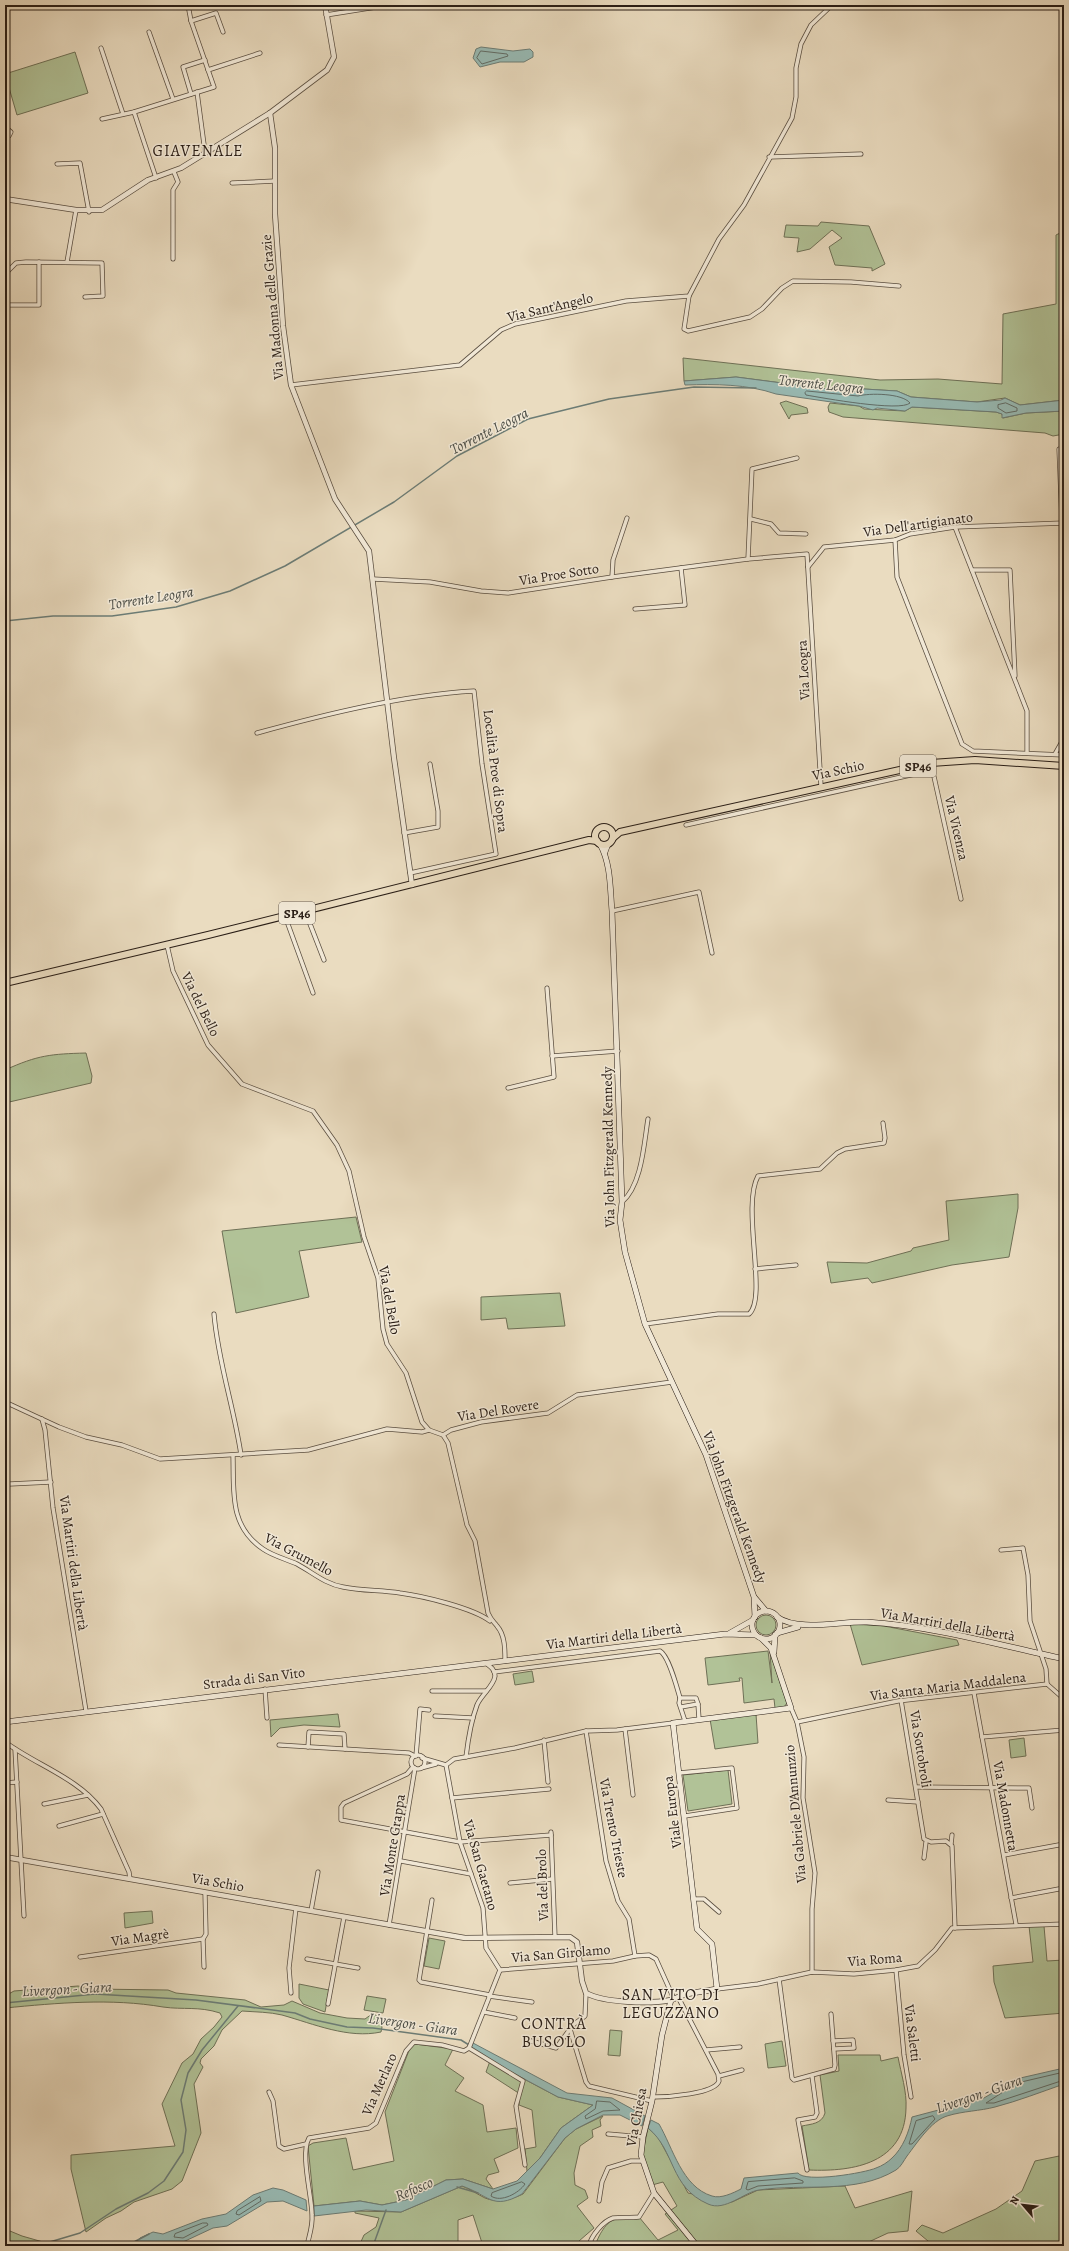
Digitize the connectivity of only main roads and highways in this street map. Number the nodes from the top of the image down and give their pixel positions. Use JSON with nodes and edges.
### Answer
{"nodes":[{"id":1,"x":1064,"y":766,"type":"edge"},
{"id":2,"x":611,"y":830,"type":"junction"},
{"id":3,"x":620,"y":832,"type":"junction"},
{"id":4,"x":595,"y":834,"type":"junction"},
{"id":5,"x":613,"y":838,"type":"junction"},
{"id":6,"x":589,"y":840,"type":"junction"},
{"id":7,"x":599,"y":842,"type":"junction"},
{"id":8,"x":608,"y":844,"type":"junction"},
{"id":9,"x":605,"y":852,"type":"junction"},
{"id":10,"x":5,"y":983,"type":"edge"},
{"id":11,"x":754,"y":1597,"type":"junction"},
{"id":12,"x":766,"y":1611,"type":"junction"},
{"id":13,"x":777,"y":1618,"type":"junction"},
{"id":14,"x":754,"y":1619,"type":"junction"},
{"id":15,"x":801,"y":1626,"type":"junction"},
{"id":16,"x":725,"y":1634,"type":"junction"},
{"id":17,"x":776,"y":1634,"type":"junction"},
{"id":18,"x":759,"y":1637,"type":"junction"},
{"id":19,"x":774,"y":1657,"type":"junction"},
{"id":20,"x":1064,"y":1659,"type":"edge"},
{"id":21,"x":505,"y":1661,"type":"joint"},
{"id":22,"x":5,"y":1722,"type":"edge"},
{"id":23,"x":673,"y":1723,"type":"joint"},
{"id":24,"x":717,"y":1989,"type":"joint"},
{"id":25,"x":674,"y":1998,"type":"joint"},
{"id":26,"x":697,"y":2246,"type":"edge"}],
"edges":[{"from":1,"to":3,"type":"main road","name":"Via Schio","number":"SP46"},
{"from":2,"to":3,"type":"main road","name":"Via Schio","number":"SP46"},
{"from":2,"to":4,"type":"main road","number":"SP46"},
{"from":2,"to":5,"type":"main road"},
{"from":3,"to":5,"type":"main road","name":"Via Schio","number":"SP46"},
{"from":4,"to":6,"type":"main road"},
{"from":4,"to":7,"type":"main road"},
{"from":5,"to":8,"type":"main road","number":"SP46"},
{"from":6,"to":7,"type":"main road","number":"SP46"},
{"from":6,"to":10,"type":"main road","number":"SP46"},
{"from":7,"to":8,"type":"main road","number":"SP46"},
{"from":7,"to":9,"type":"main road","name":"Via John Fitzgerald Kennedy"},
{"from":8,"to":9,"type":"main road"},
{"from":9,"to":11,"type":"main road","name":"Via John Fitzgerald Kennedy"},
{"from":11,"to":12,"type":"main road","name":"Via John Fitzgerald Kennedy"},
{"from":11,"to":14,"type":"main road","name":"Via John Fitzgerald Kennedy"},
{"from":12,"to":13,"type":"main road"},
{"from":12,"to":14,"type":"main road"},
{"from":13,"to":15,"type":"main road","name":"Via Martiri della Libertà"},
{"from":13,"to":17,"type":"main road"},
{"from":14,"to":16,"type":"main road","name":"Via Martiri della Libertà"},
{"from":14,"to":18,"type":"main road"},
{"from":15,"to":17,"type":"main road"},
{"from":15,"to":20,"type":"main road","name":"Via Martiri della Libertà"},
{"from":16,"to":18,"type":"main road","name":"Via Martiri della Libertà"},
{"from":16,"to":21,"type":"main road","name":"Via Martiri della Libertà"},
{"from":17,"to":18,"type":"main road"},
{"from":17,"to":19,"type":"main road","name":"Via Gabriele D'Annunzio"},
{"from":18,"to":19,"type":"main road","name":"Via Gabriele D'Annunzio"},
{"from":19,"to":23,"type":"main road","name":"Via Gabriele D'Annunzio"},
{"from":21,"to":22,"type":"main road","name":"Strada di San Vito"},
{"from":23,"to":24,"type":"main road","name":"Viale Europa"},
{"from":24,"to":25,"type":"main road","name":"Via Roma"},
{"from":25,"to":26,"type":"main road","name":"Via Chiesa"}]}
